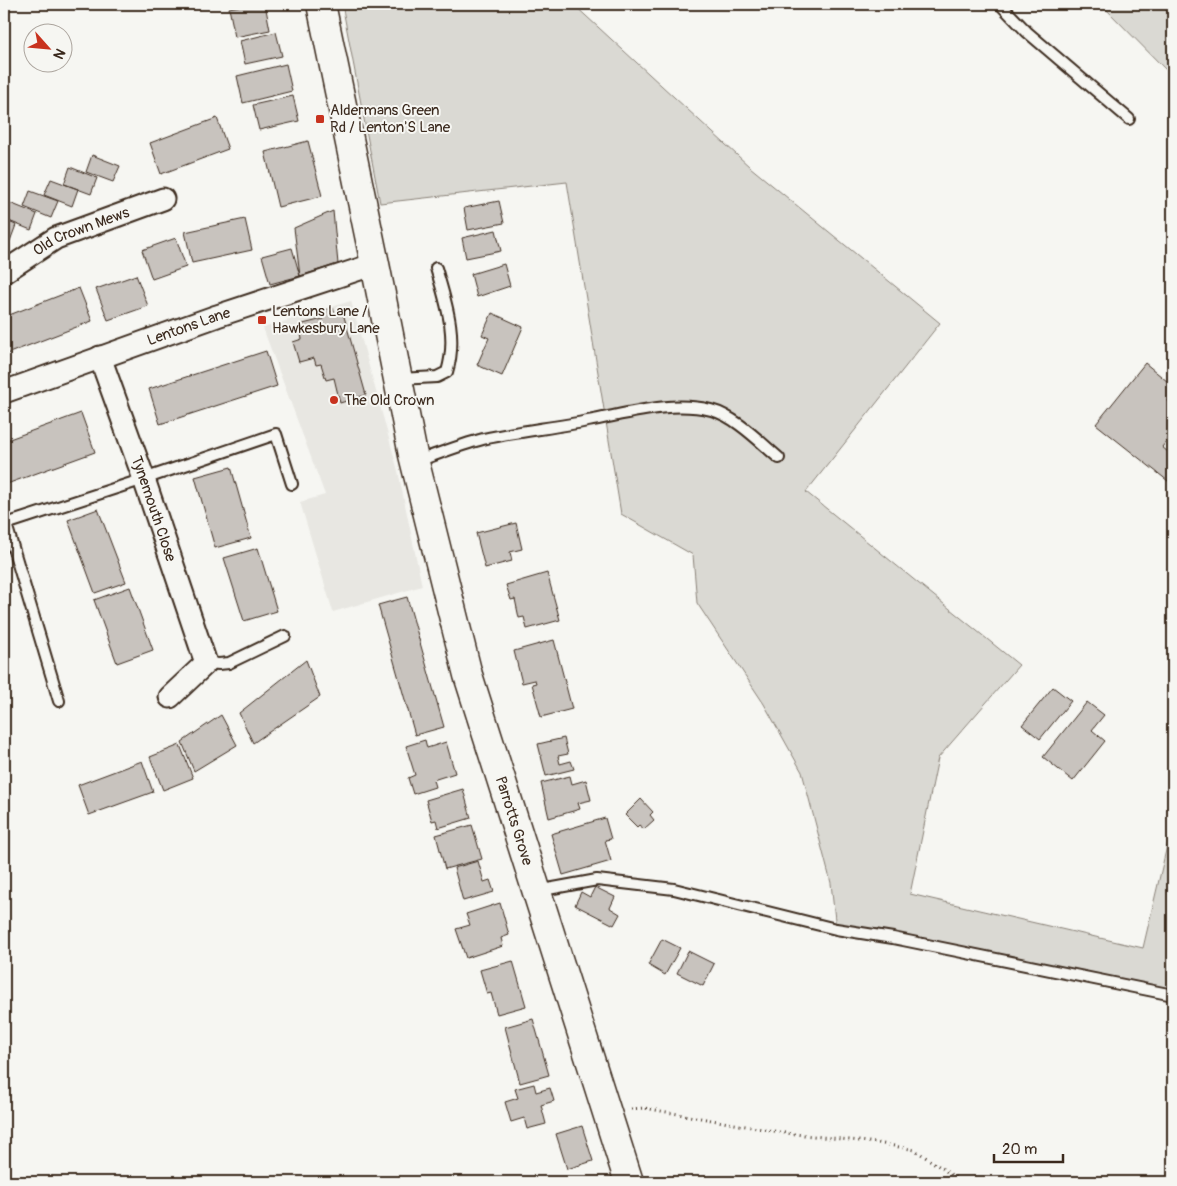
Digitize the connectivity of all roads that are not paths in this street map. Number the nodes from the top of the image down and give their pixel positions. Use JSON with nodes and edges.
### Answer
{"nodes":[{"id":1,"x":321,"y":4,"type":"edge"},
{"id":2,"x":1000,"y":4,"type":"edge"},
{"id":3,"x":1129,"y":119,"type":"dead end"},
{"id":4,"x":163,"y":199,"type":"dead end"},
{"id":5,"x":375,"y":264,"type":"junction"},
{"id":6,"x":436,"y":268,"type":"dead end"},
{"id":7,"x":4,"y":272,"type":"edge"},
{"id":8,"x":100,"y":357,"type":"junction"},
{"id":9,"x":398,"y":379,"type":"junction"},
{"id":10,"x":4,"y":392,"type":"edge"},
{"id":11,"x":778,"y":458,"type":"dead end"},
{"id":12,"x":413,"y":459,"type":"junction"},
{"id":13,"x":144,"y":479,"type":"junction"},
{"id":14,"x":292,"y":484,"type":"dead end"},
{"id":15,"x":285,"y":636,"type":"dead end"},
{"id":16,"x":206,"y":663,"type":"junction"},
{"id":17,"x":170,"y":697,"type":"dead end"},
{"id":18,"x":60,"y":701,"type":"dead end"},
{"id":19,"x":537,"y":891,"type":"junction"},
{"id":20,"x":1173,"y":995,"type":"edge"},
{"id":21,"x":628,"y":1182,"type":"edge"}],
"edges":[{"from":1,"to":5,"type":"main road","name":"Parrotts Grove"},
{"from":2,"to":3,"type":"lane"},
{"from":4,"to":7,"type":"street","name":"Old Crown Mews"},
{"from":5,"to":8,"type":"street","name":"Lentons Lane"},
{"from":5,"to":9,"type":"main road","name":"Parrotts Grove"},
{"from":6,"to":9,"type":"lane"},
{"from":8,"to":10,"type":"street","name":"Lentons Lane"},
{"from":8,"to":13,"type":"street","name":"Tynemouth Close"},
{"from":9,"to":12,"type":"main road","name":"Parrotts Grove"},
{"from":11,"to":12,"type":"lane"},
{"from":12,"to":19,"type":"main road","name":"Parrotts Grove"},
{"from":13,"to":14,"type":"lane"},
{"from":13,"to":16,"type":"street","name":"Tynemouth Close"},
{"from":13,"to":18,"type":"lane"},
{"from":15,"to":16,"type":"lane"},
{"from":16,"to":17,"type":"street"},
{"from":19,"to":20,"type":"lane"},
{"from":19,"to":21,"type":"main road","name":"Parrotts Grove"}]}
